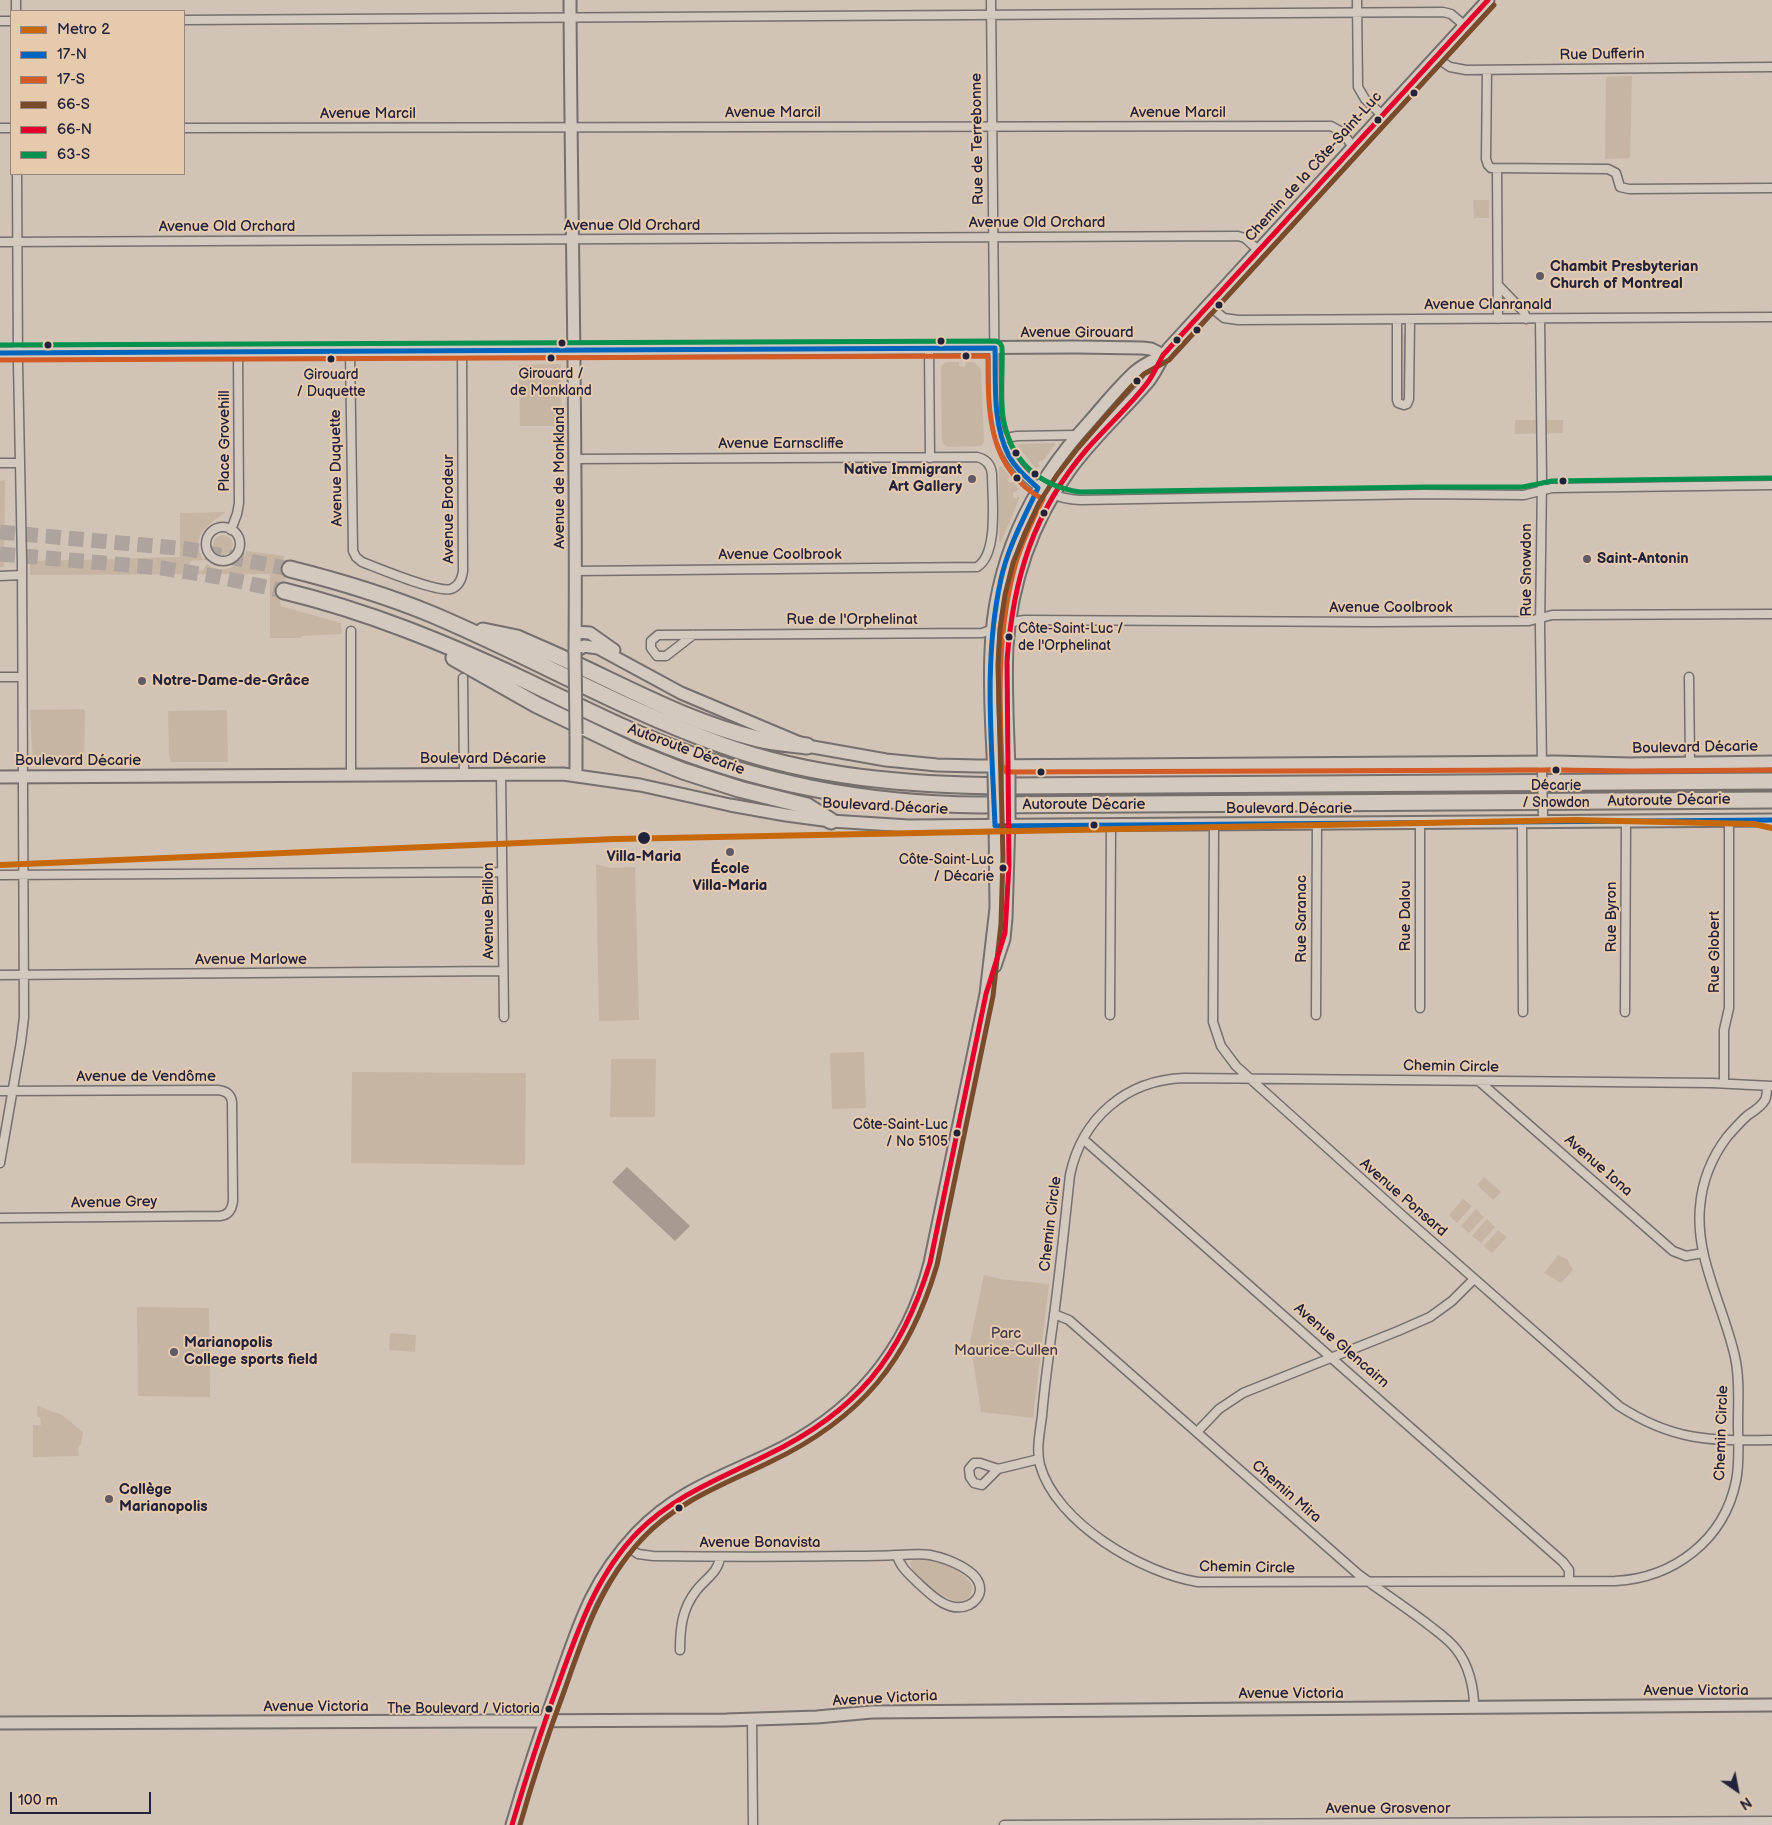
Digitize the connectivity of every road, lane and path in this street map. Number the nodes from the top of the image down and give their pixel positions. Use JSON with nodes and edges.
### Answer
{"nodes":[{"id":1,"x":570,"y":0,"type":"edge"},
{"id":2,"x":991,"y":0,"type":"edge"},
{"id":3,"x":1358,"y":0,"type":"edge"},
{"id":4,"x":1488,"y":0,"type":"edge"},
{"id":5,"x":1358,"y":13,"type":"junction"},
{"id":6,"x":991,"y":15,"type":"junction"},
{"id":7,"x":570,"y":17,"type":"junction"},
{"id":8,"x":185,"y":20,"type":"edge"},
{"id":9,"x":1464,"y":25,"type":"junction"},
{"id":10,"x":1435,"y":57,"type":"junction"},
{"id":11,"x":1772,"y":67,"type":"edge"},
{"id":12,"x":1487,"y":70,"type":"junction"},
{"id":13,"x":1382,"y":115,"type":"junction"},
{"id":14,"x":992,"y":127,"type":"junction"},
{"id":15,"x":185,"y":128,"type":"edge"},
{"id":16,"x":572,"y":128,"type":"junction"},
{"id":17,"x":1353,"y":147,"type":"junction"},
{"id":18,"x":1497,"y":169,"type":"junction"},
{"id":19,"x":17,"y":175,"type":"edge"},
{"id":20,"x":1772,"y":188,"type":"edge"},
{"id":21,"x":993,"y":237,"type":"junction"},
{"id":22,"x":573,"y":240,"type":"junction"},
{"id":23,"x":18,"y":241,"type":"junction"},
{"id":24,"x":0,"y":242,"type":"edge"},
{"id":25,"x":1258,"y":250,"type":"junction"},
{"id":26,"x":1498,"y":285,"type":"junction"},
{"id":27,"x":1208,"y":305,"type":"junction"},
{"id":28,"x":1772,"y":317,"type":"edge"},
{"id":29,"x":1498,"y":319,"type":"junction"},
{"id":30,"x":1526,"y":319,"type":"junction"},
{"id":31,"x":1540,"y":319,"type":"junction"},
{"id":32,"x":1397,"y":320,"type":"junction"},
{"id":33,"x":1410,"y":320,"type":"junction"},
{"id":34,"x":995,"y":348,"type":"junction"},
{"id":35,"x":930,"y":349,"type":"junction"},
{"id":36,"x":574,"y":350,"type":"junction"},
{"id":37,"x":350,"y":351,"type":"junction"},
{"id":38,"x":462,"y":351,"type":"junction"},
{"id":39,"x":18,"y":352,"type":"junction"},
{"id":40,"x":238,"y":352,"type":"junction"},
{"id":41,"x":0,"y":353,"type":"edge"},
{"id":42,"x":1163,"y":355,"type":"junction"},
{"id":43,"x":1077,"y":435,"type":"junction"},
{"id":44,"x":1001,"y":439,"type":"junction"},
{"id":45,"x":930,"y":458,"type":"junction"},
{"id":46,"x":575,"y":459,"type":"junction"},
{"id":47,"x":0,"y":463,"type":"edge"},
{"id":48,"x":20,"y":463,"type":"junction"},
{"id":49,"x":1772,"y":485,"type":"edge"},
{"id":50,"x":1038,"y":488,"type":"junction"},
{"id":51,"x":1541,"y":490,"type":"junction"},
{"id":52,"x":1053,"y":495,"type":"junction"},
{"id":53,"x":231,"y":530,"type":"junction"},
{"id":54,"x":354,"y":554,"type":"joint"},
{"id":55,"x":983,"y":562,"type":"joint"},
{"id":56,"x":290,"y":569,"type":"tunnel mouth"},
{"id":57,"x":576,"y":571,"type":"junction"},
{"id":58,"x":22,"y":575,"type":"junction"},
{"id":59,"x":0,"y":576,"type":"edge"},
{"id":60,"x":284,"y":591,"type":"tunnel mouth"},
{"id":61,"x":1772,"y":614,"type":"edge"},
{"id":62,"x":1540,"y":618,"type":"junction"},
{"id":63,"x":392,"y":623,"type":"junction"},
{"id":64,"x":1010,"y":623,"type":"junction"},
{"id":65,"x":456,"y":625,"type":"junction"},
{"id":66,"x":992,"y":630,"type":"junction"},
{"id":67,"x":351,"y":631,"type":"dead end"},
{"id":68,"x":575,"y":632,"type":"junction"},
{"id":69,"x":693,"y":635,"type":"junction"},
{"id":70,"x":575,"y":652,"type":"junction"},
{"id":71,"x":645,"y":674,"type":"junction"},
{"id":72,"x":0,"y":677,"type":"edge"},
{"id":73,"x":22,"y":677,"type":"junction"},
{"id":74,"x":1689,"y":677,"type":"dead end"},
{"id":75,"x":463,"y":678,"type":"dead end"},
{"id":76,"x":808,"y":746,"type":"junction"},
{"id":77,"x":1772,"y":762,"type":"edge"},
{"id":78,"x":1690,"y":763,"type":"junction"},
{"id":79,"x":1542,"y":766,"type":"junction"},
{"id":80,"x":994,"y":770,"type":"junction"},
{"id":81,"x":1009,"y":770,"type":"junction"},
{"id":82,"x":464,"y":774,"type":"junction"},
{"id":83,"x":501,"y":774,"type":"junction"},
{"id":84,"x":351,"y":775,"type":"junction"},
{"id":85,"x":576,"y":776,"type":"junction"},
{"id":86,"x":0,"y":777,"type":"edge"},
{"id":87,"x":23,"y":777,"type":"junction"},
{"id":88,"x":1772,"y":781,"type":"edge"},
{"id":89,"x":1772,"y":800,"type":"edge"},
{"id":90,"x":1543,"y":819,"type":"junction"},
{"id":91,"x":1729,"y":820,"type":"junction"},
{"id":92,"x":1772,"y":820,"type":"edge"},
{"id":93,"x":831,"y":821,"type":"junction"},
{"id":94,"x":995,"y":822,"type":"junction"},
{"id":95,"x":1009,"y":822,"type":"junction"},
{"id":96,"x":1522,"y":822,"type":"junction"},
{"id":97,"x":1626,"y":822,"type":"junction"},
{"id":98,"x":1420,"y":823,"type":"junction"},
{"id":99,"x":1214,"y":824,"type":"junction"},
{"id":100,"x":1317,"y":824,"type":"junction"},
{"id":101,"x":1111,"y":825,"type":"junction"},
{"id":102,"x":502,"y":872,"type":"junction"},
{"id":103,"x":0,"y":875,"type":"edge"},
{"id":104,"x":24,"y":875,"type":"junction"},
{"id":105,"x":503,"y":971,"type":"junction"},
{"id":106,"x":0,"y":975,"type":"edge"},
{"id":107,"x":24,"y":975,"type":"junction"},
{"id":108,"x":986,"y":994,"type":"junction"},
{"id":109,"x":1420,"y":1008,"type":"dead end"},
{"id":110,"x":1524,"y":1012,"type":"dead end"},
{"id":111,"x":1625,"y":1012,"type":"dead end"},
{"id":112,"x":1110,"y":1015,"type":"dead end"},
{"id":113,"x":1316,"y":1015,"type":"dead end"},
{"id":114,"x":504,"y":1017,"type":"dead end"},
{"id":115,"x":1250,"y":1080,"type":"junction"},
{"id":116,"x":1480,"y":1082,"type":"junction"},
{"id":117,"x":1724,"y":1083,"type":"junction"},
{"id":118,"x":1769,"y":1086,"type":"edge"},
{"id":119,"x":0,"y":1092,"type":"edge"},
{"id":120,"x":12,"y":1092,"type":"junction"},
{"id":121,"x":1083,"y":1139,"type":"junction"},
{"id":122,"x":0,"y":1163,"type":"edge"},
{"id":123,"x":227,"y":1214,"type":"joint"},
{"id":124,"x":0,"y":1218,"type":"edge"},
{"id":125,"x":1703,"y":1253,"type":"junction"},
{"id":126,"x":1474,"y":1279,"type":"junction"},
{"id":127,"x":1054,"y":1314,"type":"junction"},
{"id":128,"x":1332,"y":1358,"type":"junction"},
{"id":129,"x":1196,"y":1432,"type":"junction"},
{"id":130,"x":1738,"y":1440,"type":"junction"},
{"id":131,"x":1772,"y":1440,"type":"edge"},
{"id":132,"x":1039,"y":1459,"type":"junction"},
{"id":133,"x":998,"y":1469,"type":"dead end"},
{"id":134,"x":626,"y":1546,"type":"junction"},
{"id":135,"x":897,"y":1555,"type":"junction"},
{"id":136,"x":720,"y":1557,"type":"junction"},
{"id":137,"x":1569,"y":1580,"type":"junction"},
{"id":138,"x":1370,"y":1582,"type":"junction"},
{"id":139,"x":680,"y":1650,"type":"dead end"},
{"id":140,"x":1772,"y":1705,"type":"edge"},
{"id":141,"x":1474,"y":1707,"type":"junction"},
{"id":142,"x":752,"y":1718,"type":"junction"},
{"id":143,"x":545,"y":1721,"type":"junction"},
{"id":144,"x":0,"y":1723,"type":"edge"},
{"id":145,"x":1772,"y":1821,"type":"edge"},
{"id":146,"x":512,"y":1825,"type":"edge"},
{"id":147,"x":753,"y":1825,"type":"edge"},
{"id":148,"x":1004,"y":1825,"type":"edge"}],
"edges":[{"from":1,"to":7,"type":"main road","name":"Avenue de Monkland"},
{"from":2,"to":6,"type":"street","name":"Rue de Terrebonne"},
{"from":3,"to":5,"type":"street"},
{"from":4,"to":9,"type":"main road","name":"Chemin de la Côte-Saint-Luc"},
{"from":5,"to":6,"type":"street"},
{"from":5,"to":9,"type":"street"},
{"from":5,"to":13,"type":"street"},
{"from":6,"to":7,"type":"street"},
{"from":6,"to":14,"type":"street","name":"Rue de Terrebonne"},
{"from":7,"to":8,"type":"street"},
{"from":7,"to":16,"type":"main road","name":"Avenue de Monkland"},
{"from":9,"to":10,"type":"main road","name":"Chemin de la Côte-Saint-Luc"},
{"from":10,"to":12,"type":"street","name":"Rue Dufferin"},
{"from":10,"to":13,"type":"main road","name":"Chemin de la Côte-Saint-Luc"},
{"from":11,"to":12,"type":"street","name":"Rue Dufferin"},
{"from":12,"to":18,"type":"street"},
{"from":13,"to":17,"type":"main road","name":"Chemin de la Côte-Saint-Luc"},
{"from":14,"to":16,"type":"street","name":"Avenue Marcil"},
{"from":14,"to":17,"type":"street","name":"Avenue Marcil"},
{"from":14,"to":21,"type":"street","name":"Rue de Terrebonne"},
{"from":15,"to":16,"type":"street","name":"Avenue Marcil"},
{"from":16,"to":22,"type":"main road","name":"Avenue de Monkland"},
{"from":17,"to":25,"type":"main road","name":"Chemin de la Côte-Saint-Luc"},
{"from":18,"to":20,"type":"street"},
{"from":18,"to":26,"type":"street"},
{"from":19,"to":23,"type":"street"},
{"from":21,"to":22,"type":"street","name":"Avenue Old Orchard"},
{"from":21,"to":25,"type":"street","name":"Avenue Old Orchard"},
{"from":21,"to":34,"type":"street","name":"Rue de Terrebonne"},
{"from":22,"to":23,"type":"street","name":"Avenue Old Orchard"},
{"from":22,"to":36,"type":"main road","name":"Avenue de Monkland"},
{"from":23,"to":24,"type":"street","name":"Avenue Old Orchard"},
{"from":23,"to":39,"type":"street"},
{"from":25,"to":27,"type":"main road","name":"Chemin de la Côte-Saint-Luc"},
{"from":26,"to":29,"type":"street"},
{"from":26,"to":30,"type":"street"},
{"from":27,"to":32,"type":"street","name":"Avenue Clanranald"},
{"from":27,"to":42,"type":"main road","name":"Chemin de la Côte-Saint-Luc"},
{"from":28,"to":31,"type":"street","name":"Avenue Clanranald"},
{"from":29,"to":30,"type":"street","name":"Avenue Clanranald"},
{"from":29,"to":33,"type":"street","name":"Avenue Clanranald"},
{"from":30,"to":31,"type":"street","name":"Avenue Clanranald"},
{"from":31,"to":51,"type":"street","name":"Rue Snowdon"},
{"from":32,"to":33,"type":"street","name":"Avenue Clanranald"},
{"from":32,"to":33,"type":"street"},
{"from":34,"to":35,"type":"main road","name":"Avenue Girouard"},
{"from":34,"to":42,"type":"main road","name":"Avenue Girouard"},
{"from":34,"to":44,"type":"street","name":"Rue de Terrebonne"},
{"from":35,"to":36,"type":"main road","name":"Avenue Girouard"},
{"from":35,"to":45,"type":"street"},
{"from":36,"to":38,"type":"main road","name":"Avenue Girouard"},
{"from":36,"to":46,"type":"main road","name":"Avenue de Monkland"},
{"from":37,"to":38,"type":"main road","name":"Avenue Girouard"},
{"from":37,"to":40,"type":"main road","name":"Avenue Girouard"},
{"from":37,"to":54,"type":"street","name":"Avenue Duquette"},
{"from":38,"to":54,"type":"street","name":"Avenue Brodeur"},
{"from":39,"to":40,"type":"main road","name":"Avenue Girouard"},
{"from":39,"to":41,"type":"main road","name":"Avenue Girouard"},
{"from":39,"to":48,"type":"street"},
{"from":40,"to":53,"type":"street","name":"Place Grovehill"},
{"from":42,"to":43,"type":"main road","name":"Chemin de la Côte-Saint-Luc"},
{"from":42,"to":52,"type":"main road","name":"Chemin de la Côte-Saint-Luc"},
{"from":43,"to":44,"type":"street"},
{"from":43,"to":50,"type":"main road","name":"Chemin de la Côte-Saint-Luc"},
{"from":44,"to":50,"type":"street","name":"Rue de Terrebonne"},
{"from":45,"to":46,"type":"street","name":"Avenue Earnscliffe"},
{"from":45,"to":55,"type":"street","name":"Avenue Earnscliffe"},
{"from":46,"to":57,"type":"main road","name":"Avenue de Monkland"},
{"from":47,"to":48,"type":"street"},
{"from":48,"to":58,"type":"street"},
{"from":49,"to":51,"type":"street"},
{"from":50,"to":52,"type":"street","name":"Rue de Terrebonne"},
{"from":50,"to":66,"type":"main road","name":"Chemin de la Côte-Saint-Luc"},
{"from":51,"to":52,"type":"street"},
{"from":51,"to":62,"type":"street","name":"Rue Snowdon"},
{"from":52,"to":64,"type":"main road","name":"Chemin de la Côte-Saint-Luc"},
{"from":53,"to":53,"type":"street"},
{"from":55,"to":57,"type":"street","name":"Avenue Coolbrook"},
{"from":56,"to":65,"type":"highway","name":"Autoroute Décarie"},
{"from":57,"to":68,"type":"main road","name":"Avenue de Monkland"},
{"from":58,"to":59,"type":"street"},
{"from":58,"to":73,"type":"street"},
{"from":60,"to":63,"type":"highway","name":"Autoroute Décarie"},
{"from":61,"to":62,"type":"street","name":"Avenue Coolbrook"},
{"from":62,"to":64,"type":"street","name":"Avenue Coolbrook"},
{"from":62,"to":79,"type":"street","name":"Rue Snowdon"},
{"from":63,"to":89,"type":"highway","name":"Autoroute Décarie"},
{"from":63,"to":93,"type":"highway"},
{"from":64,"to":66,"type":"street","name":"Rue de l'Orphelinat"},
{"from":64,"to":81,"type":"main road","name":"Chemin de la Côte-Saint-Luc"},
{"from":65,"to":76,"type":"highway"},
{"from":65,"to":88,"type":"highway","name":"Autoroute Décarie"},
{"from":66,"to":69,"type":"street","name":"Rue de l'Orphelinat"},
{"from":66,"to":80,"type":"main road","name":"Chemin de la Côte-Saint-Luc"},
{"from":67,"to":84,"type":"street"},
{"from":68,"to":70,"type":"main road","name":"Avenue de Monkland"},
{"from":68,"to":71,"type":"main road","name":"Boulevard Décarie"},
{"from":69,"to":69,"type":"street","name":"Rue de l'Orphelinat"},
{"from":70,"to":71,"type":"main road","name":"Boulevard Décarie"},
{"from":70,"to":85,"type":"main road","name":"Avenue de Monkland","bridge":true},
{"from":71,"to":76,"type":"main road","name":"Boulevard Décarie"},
{"from":72,"to":73,"type":"street"},
{"from":73,"to":87,"type":"street"},
{"from":74,"to":78,"type":"street"},
{"from":75,"to":82,"type":"street"},
{"from":76,"to":80,"type":"main road","name":"Boulevard Décarie"},
{"from":77,"to":78,"type":"main road","name":"Boulevard Décarie"},
{"from":78,"to":79,"type":"main road","name":"Boulevard Décarie"},
{"from":79,"to":81,"type":"main road","name":"Boulevard Décarie"},
{"from":79,"to":90,"type":"street","name":"Rue Snowdon","bridge":true},
{"from":80,"to":81,"type":"main road","name":"Boulevard Décarie"},
{"from":80,"to":94,"type":"main road","name":"Chemin de la Côte-Saint-Luc","bridge":true},
{"from":81,"to":95,"type":"main road","name":"Chemin de la Côte-Saint-Luc","bridge":true},
{"from":82,"to":83,"type":"main road","name":"Boulevard Décarie"},
{"from":82,"to":84,"type":"main road","name":"Boulevard Décarie"},
{"from":83,"to":85,"type":"main road","name":"Boulevard Décarie"},
{"from":83,"to":102,"type":"street","name":"Avenue Brillon"},
{"from":84,"to":87,"type":"main road","name":"Boulevard Décarie"},
{"from":85,"to":93,"type":"main road","name":"Boulevard Décarie"},
{"from":86,"to":87,"type":"main road","name":"Boulevard Décarie"},
{"from":87,"to":104,"type":"street"},
{"from":90,"to":96,"type":"main road","name":"Boulevard Décarie"},
{"from":90,"to":97,"type":"main road","name":"Boulevard Décarie"},
{"from":91,"to":92,"type":"main road","name":"Boulevard Décarie"},
{"from":91,"to":97,"type":"main road","name":"Boulevard Décarie"},
{"from":91,"to":117,"type":"street","name":"Rue Globert"},
{"from":93,"to":94,"type":"main road","name":"Boulevard Décarie"},
{"from":94,"to":95,"type":"main road","name":"Boulevard Décarie"},
{"from":94,"to":108,"type":"main road","name":"Chemin de la Côte-Saint-Luc"},
{"from":95,"to":101,"type":"main road","name":"Boulevard Décarie"},
{"from":95,"to":108,"type":"main road","name":"Chemin de la Côte-Saint-Luc"},
{"from":96,"to":98,"type":"main road","name":"Boulevard Décarie"},
{"from":96,"to":110,"type":"street"},
{"from":97,"to":111,"type":"street","name":"Rue Byron"},
{"from":98,"to":100,"type":"main road","name":"Boulevard Décarie"},
{"from":98,"to":109,"type":"street","name":"Rue Dalou"},
{"from":99,"to":100,"type":"main road","name":"Boulevard Décarie"},
{"from":99,"to":101,"type":"main road","name":"Boulevard Décarie"},
{"from":99,"to":115,"type":"street","name":"Avenue Ponsard"},
{"from":100,"to":113,"type":"street","name":"Rue Saranac"},
{"from":101,"to":112,"type":"street"},
{"from":102,"to":104,"type":"street"},
{"from":102,"to":105,"type":"street","name":"Avenue Brillon"},
{"from":103,"to":104,"type":"street"},
{"from":104,"to":107,"type":"street"},
{"from":105,"to":107,"type":"street","name":"Avenue Marlowe"},
{"from":105,"to":114,"type":"street","name":"Avenue Brillon"},
{"from":106,"to":107,"type":"street","name":"Avenue Marlowe"},
{"from":107,"to":120,"type":"street"},
{"from":108,"to":134,"type":"main road","name":"Chemin de la Côte-Saint-Luc"},
{"from":115,"to":116,"type":"street","name":"Chemin Circle"},
{"from":115,"to":121,"type":"street","name":"Chemin Circle"},
{"from":115,"to":126,"type":"street","name":"Avenue Ponsard"},
{"from":116,"to":117,"type":"street","name":"Chemin Circle"},
{"from":116,"to":125,"type":"street","name":"Avenue Iona"},
{"from":117,"to":118,"type":"street","name":"Chemin Circle"},
{"from":118,"to":125,"type":"street","name":"Chemin Circle"},
{"from":119,"to":120,"type":"street","name":"Avenue de Vendôme"},
{"from":120,"to":122,"type":"street"},
{"from":120,"to":123,"type":"street","name":"Avenue de Vendôme"},
{"from":121,"to":127,"type":"street","name":"Chemin Circle"},
{"from":121,"to":128,"type":"street","name":"Avenue Glencairn"},
{"from":123,"to":124,"type":"street","name":"Avenue Grey"},
{"from":125,"to":130,"type":"street","name":"Chemin Circle"},
{"from":126,"to":128,"type":"street"},
{"from":126,"to":130,"type":"street","name":"Avenue Ponsard"},
{"from":127,"to":129,"type":"street","name":"Chemin Mira"},
{"from":127,"to":132,"type":"street","name":"Chemin Circle"},
{"from":128,"to":129,"type":"street"},
{"from":128,"to":137,"type":"street","name":"Avenue Glencairn"},
{"from":129,"to":138,"type":"street","name":"Chemin Mira"},
{"from":130,"to":131,"type":"street","name":"Avenue Ponsard"},
{"from":130,"to":137,"type":"street","name":"Chemin Circle"},
{"from":132,"to":133,"type":"street"},
{"from":132,"to":138,"type":"street","name":"Chemin Circle"},
{"from":134,"to":136,"type":"street","name":"Avenue Bonavista"},
{"from":134,"to":143,"type":"main road","name":"Chemin de la Côte-Saint-Luc"},
{"from":135,"to":135,"type":"street","name":"Avenue Bonavista"},
{"from":135,"to":136,"type":"street","name":"Avenue Bonavista"},
{"from":136,"to":139,"type":"street"},
{"from":137,"to":138,"type":"street","name":"Chemin Circle"},
{"from":138,"to":141,"type":"street","name":"Chemin Mira"},
{"from":140,"to":141,"type":"main road","name":"Avenue Victoria"},
{"from":141,"to":142,"type":"main road","name":"Avenue Victoria"},
{"from":142,"to":143,"type":"main road","name":"Avenue Victoria"},
{"from":142,"to":147,"type":"street"},
{"from":143,"to":144,"type":"main road","name":"Avenue Victoria"},
{"from":143,"to":146,"type":"main road","name":"Chemin de la Côte-Saint-Luc"},
{"from":145,"to":148,"type":"street","name":"Avenue Grosvenor"}]}
